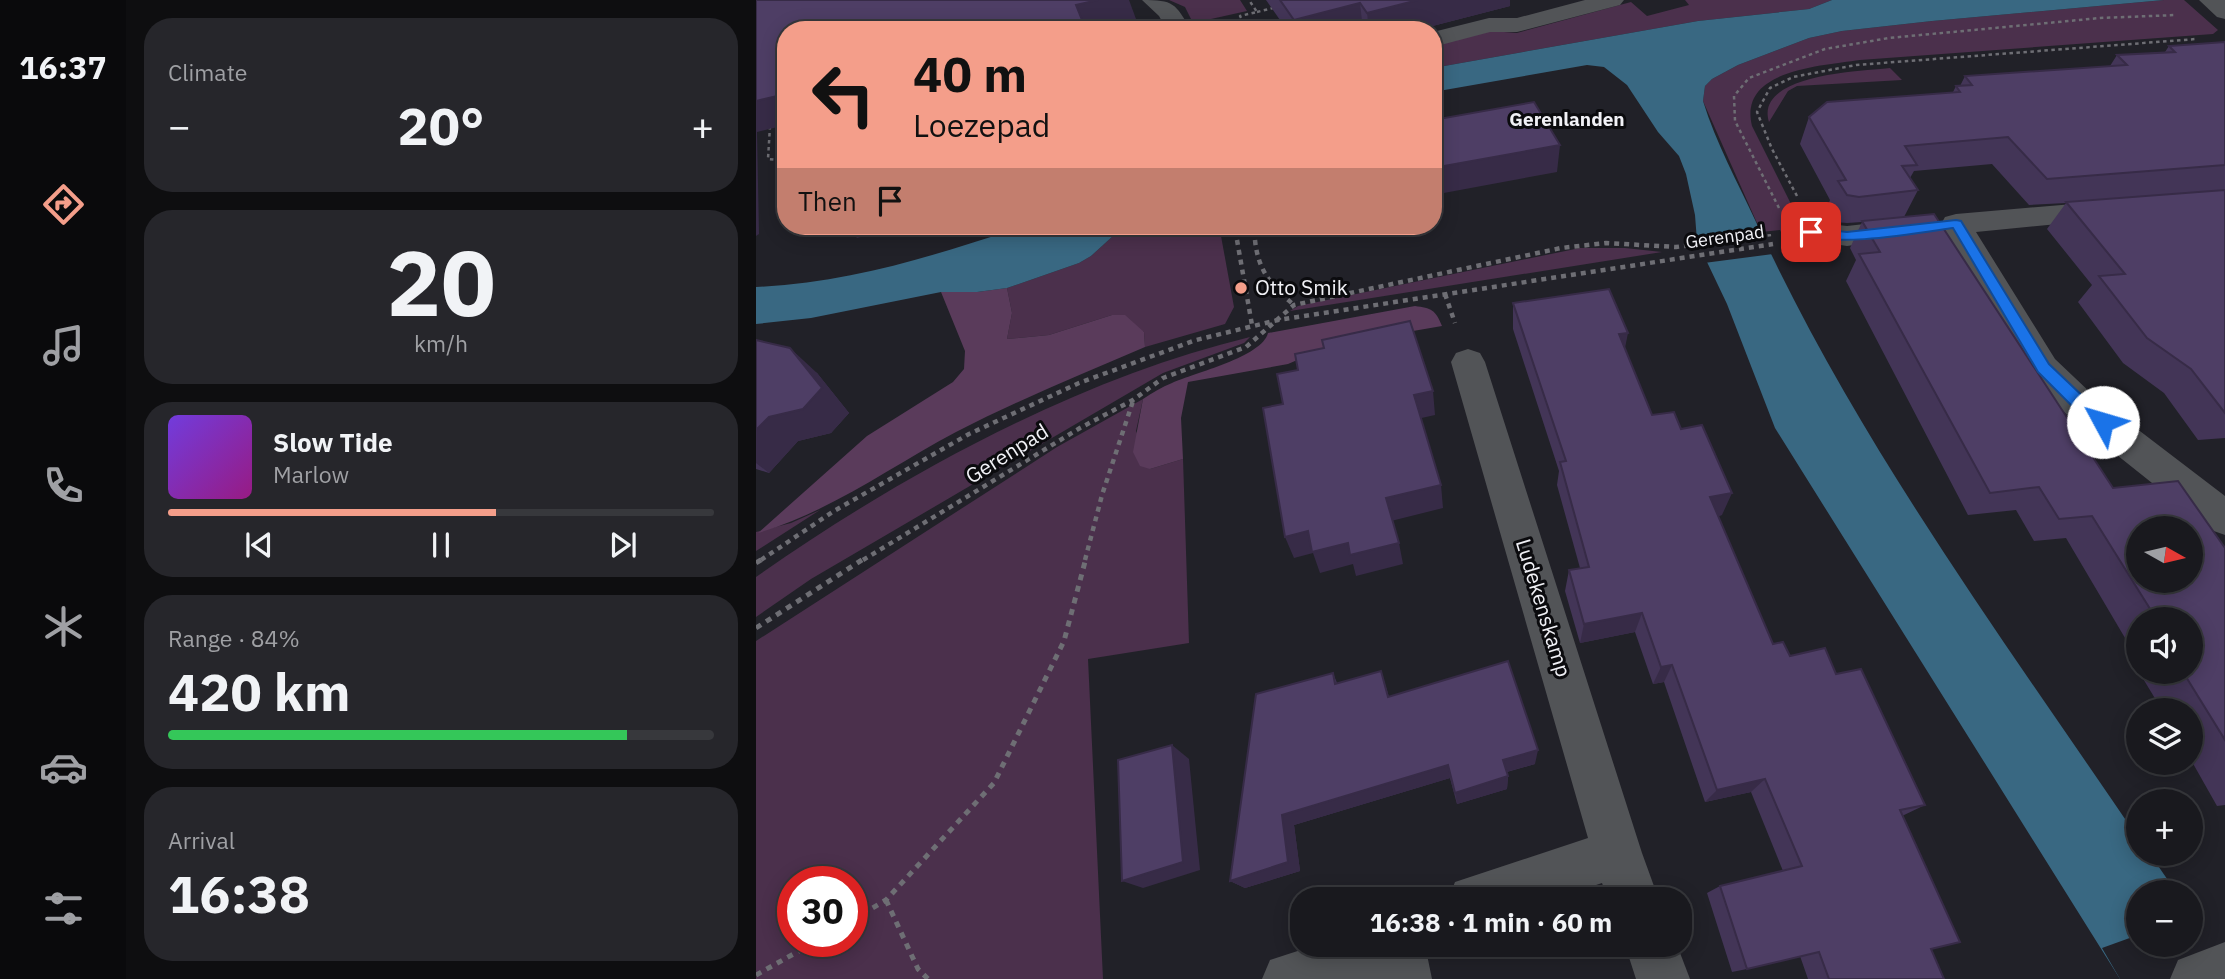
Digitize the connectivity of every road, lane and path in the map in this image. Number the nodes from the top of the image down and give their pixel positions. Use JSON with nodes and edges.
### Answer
{"nodes":[{"id":1,"x":1154,"y":0,"type":"edge"},
{"id":2,"x":1249,"y":0,"type":"edge"},
{"id":3,"x":1612,"y":0,"type":"edge"},
{"id":4,"x":2211,"y":0,"type":"edge"},
{"id":5,"x":1281,"y":6,"type":"edge"},
{"id":6,"x":1257,"y":12,"type":"junction"},
{"id":7,"x":2225,"y":12,"type":"edge"},
{"id":8,"x":2178,"y":14,"type":"dead end"},
{"id":9,"x":1174,"y":21,"type":"edge"},
{"id":10,"x":1243,"y":21,"type":"edge"},
{"id":11,"x":1442,"y":38,"type":"edge"},
{"id":12,"x":2197,"y":39,"type":"dead end"},
{"id":13,"x":770,"y":115,"type":"edge"},
{"id":14,"x":777,"y":160,"type":"edge"},
{"id":15,"x":1780,"y":208,"type":"dead end"},
{"id":16,"x":2140,"y":209,"type":"edge"},
{"id":17,"x":1956,"y":224,"type":"junction"},
{"id":18,"x":1237,"y":235,"type":"edge"},
{"id":19,"x":1255,"y":235,"type":"edge"},
{"id":20,"x":1794,"y":236,"type":"junction"},
{"id":21,"x":1294,"y":305,"type":"junction"},
{"id":22,"x":1278,"y":320,"type":"junction"},
{"id":23,"x":1252,"y":325,"type":"junction"},
{"id":24,"x":1468,"y":362,"type":"dead end"},
{"id":25,"x":1133,"y":400,"type":"junction"},
{"id":26,"x":2225,"y":518,"type":"edge"},
{"id":27,"x":756,"y":563,"type":"edge"},
{"id":28,"x":756,"y":628,"type":"edge"},
{"id":29,"x":1617,"y":853,"type":"junction"},
{"id":30,"x":1513,"y":887,"type":"edge"},
{"id":31,"x":1629,"y":887,"type":"edge"},
{"id":32,"x":886,"y":901,"type":"junction"},
{"id":33,"x":868,"y":911,"type":"edge"},
{"id":34,"x":789,"y":957,"type":"edge"},
{"id":35,"x":1361,"y":957,"type":"edge"},
{"id":36,"x":1401,"y":957,"type":"edge"},
{"id":37,"x":1655,"y":957,"type":"edge"},
{"id":38,"x":2225,"y":969,"type":"edge"},
{"id":39,"x":756,"y":975,"type":"edge"},
{"id":40,"x":928,"y":979,"type":"edge"},
{"id":41,"x":1289,"y":979,"type":"edge"},
{"id":42,"x":1405,"y":979,"type":"edge"},
{"id":43,"x":1663,"y":979,"type":"edge"},
{"id":44,"x":2197,"y":979,"type":"edge"}],
"edges":[{"from":1,"to":9,"type":"street"},
{"from":2,"to":6,"type":"path"},
{"from":3,"to":11,"type":"street"},
{"from":4,"to":7,"type":"street"},
{"from":5,"to":6,"type":"path"},
{"from":6,"to":10,"type":"path"},
{"from":8,"to":15,"type":"path","name":"Gerenpad"},
{"from":12,"to":20,"type":"path"},
{"from":13,"to":14,"type":"path"},
{"from":16,"to":17,"type":"street"},
{"from":17,"to":20,"type":"street"},
{"from":17,"to":26,"type":"street"},
{"from":18,"to":23,"type":"path"},
{"from":19,"to":21,"type":"path"},
{"from":20,"to":21,"type":"path","name":"Gerenpad"},
{"from":20,"to":22,"type":"path","name":"Gerenpad"},
{"from":21,"to":22,"type":"path","name":"Gerenpad"},
{"from":22,"to":23,"type":"path","name":"Gerenpad"},
{"from":22,"to":25,"type":"path","name":"Gerenpad"},
{"from":23,"to":27,"type":"path","name":"Gerenpad"},
{"from":24,"to":29,"type":"street","name":"Ludekenskamp"},
{"from":25,"to":28,"type":"path","name":"Gerenpad"},
{"from":25,"to":32,"type":"path"},
{"from":29,"to":30,"type":"street"},
{"from":29,"to":31,"type":"street","name":"Ludekenskamp"},
{"from":32,"to":33,"type":"path"},
{"from":32,"to":40,"type":"path"},
{"from":34,"to":39,"type":"path"},
{"from":35,"to":41,"type":"street"},
{"from":36,"to":42,"type":"street"},
{"from":37,"to":43,"type":"street"},
{"from":38,"to":44,"type":"street"}]}
